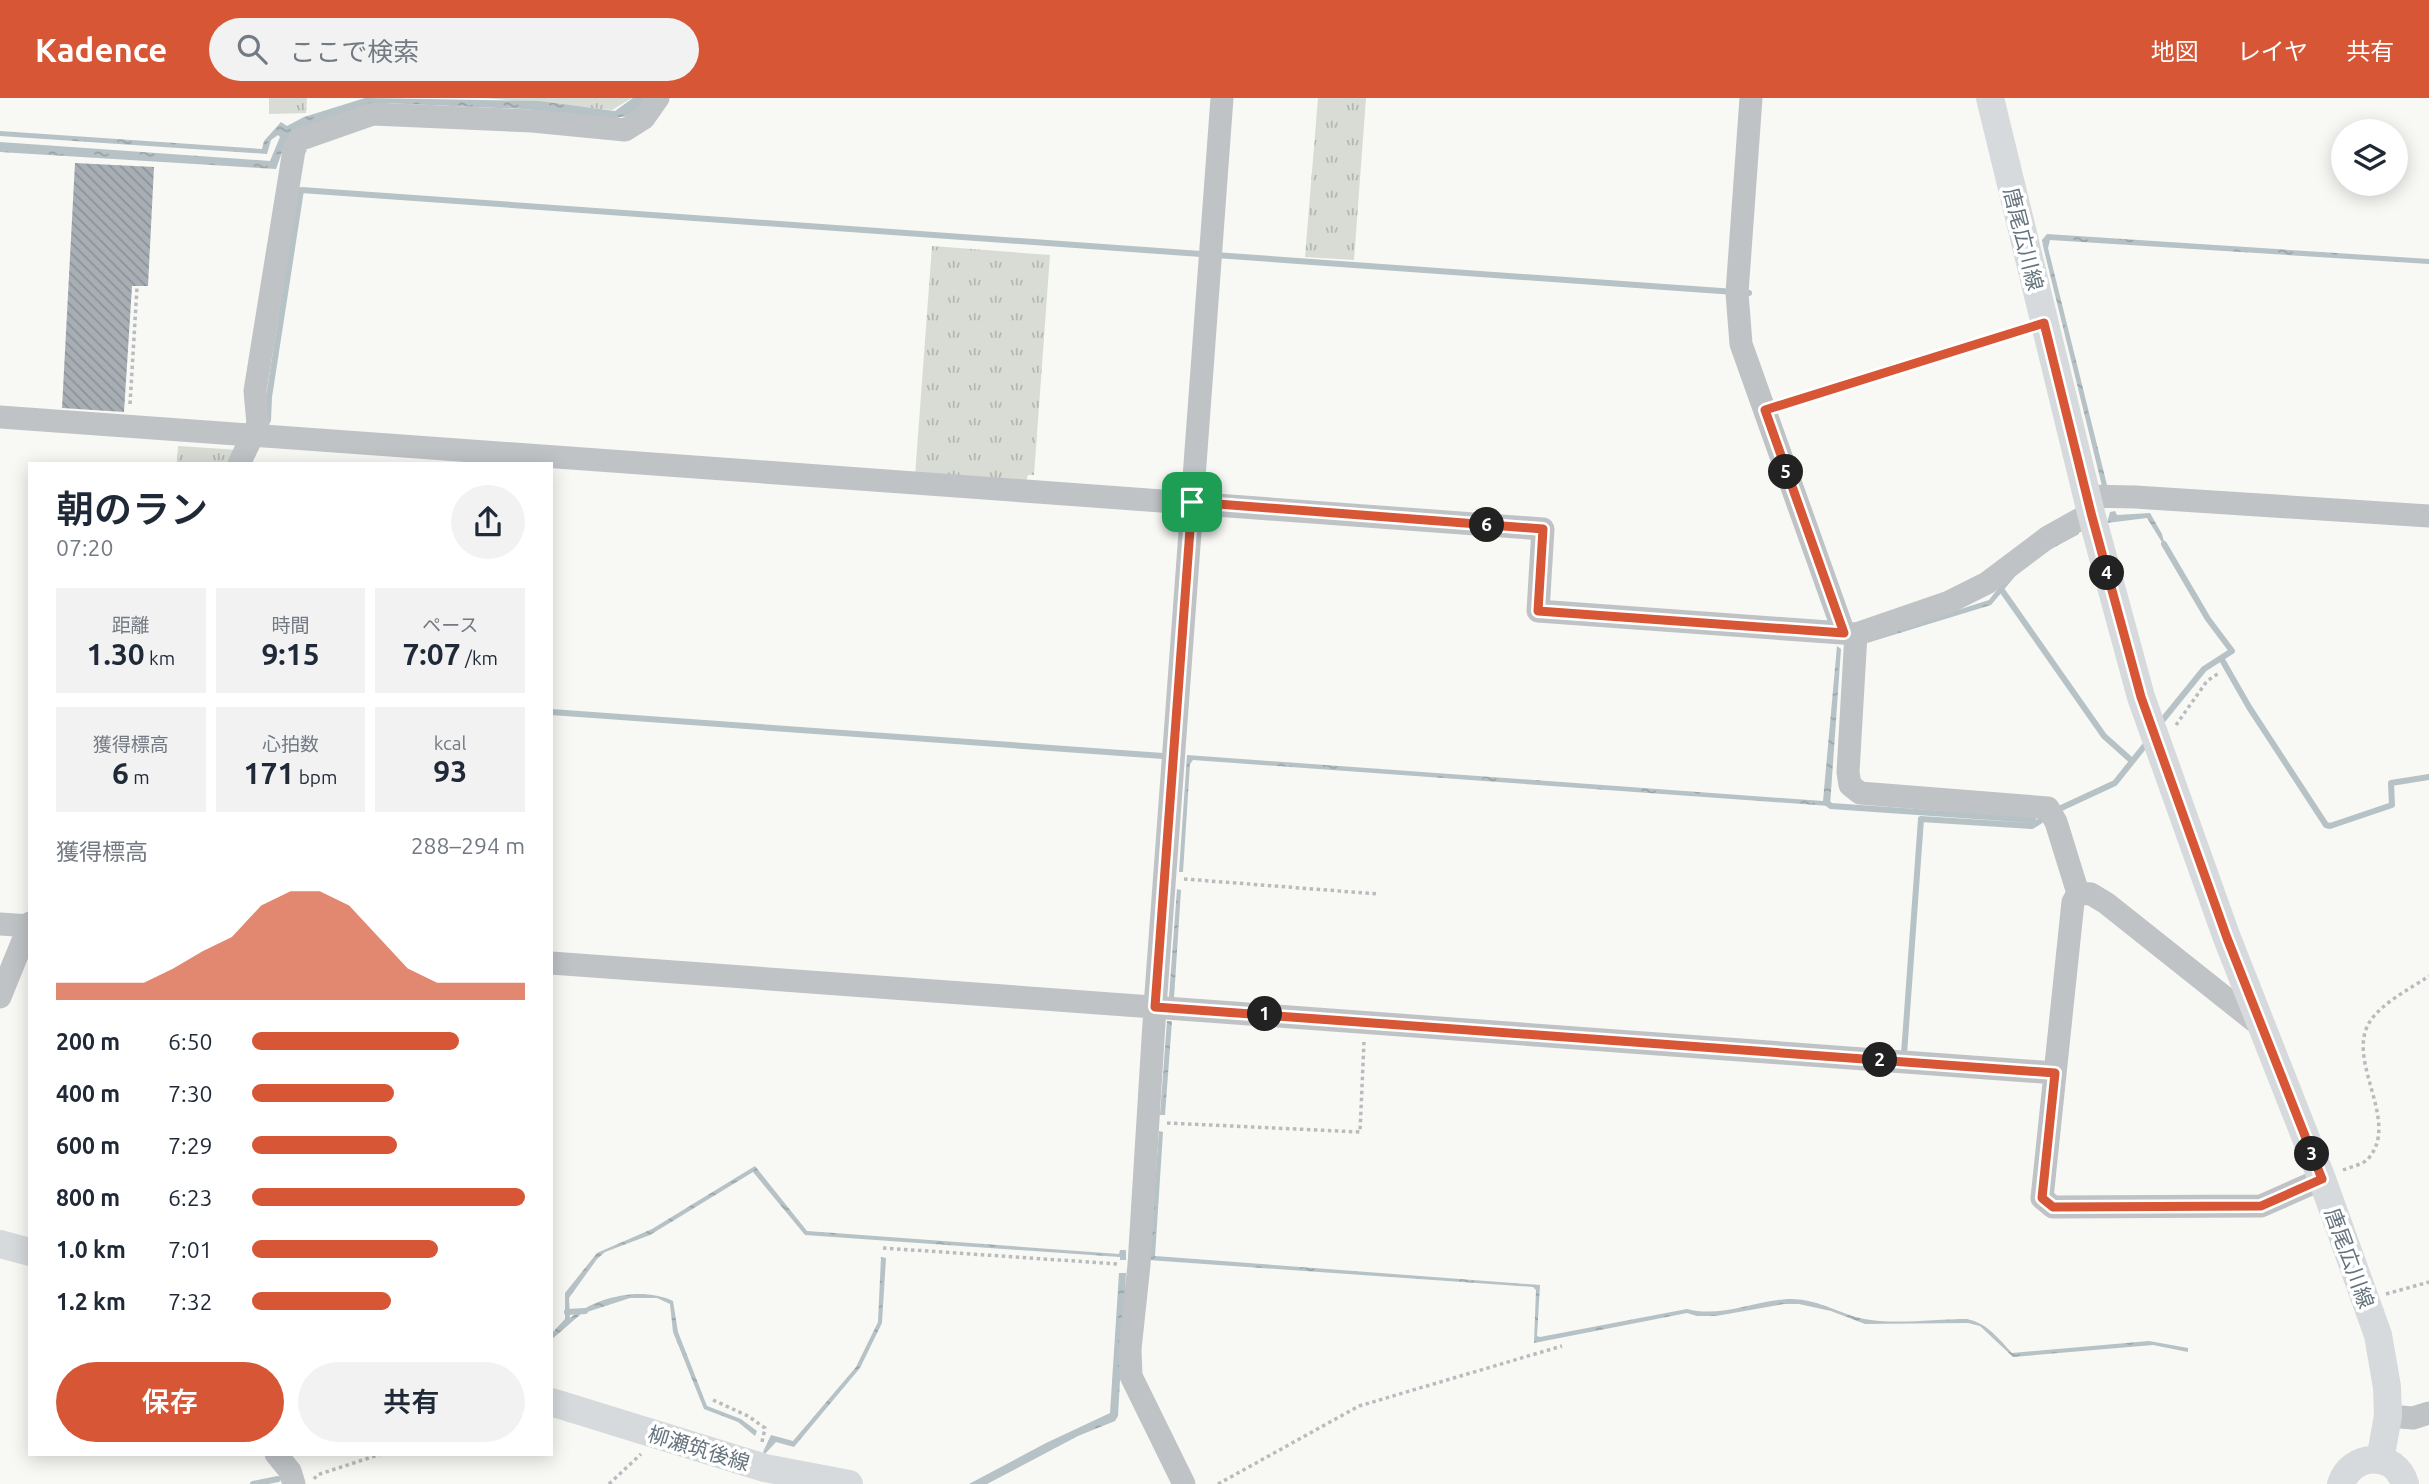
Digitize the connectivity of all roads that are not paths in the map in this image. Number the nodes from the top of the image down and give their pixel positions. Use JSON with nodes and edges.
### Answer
{"nodes":[{"id":1,"x":657,"y":98,"type":"edge"},
{"id":2,"x":1222,"y":98,"type":"edge"},
{"id":3,"x":1751,"y":98,"type":"edge"},
{"id":4,"x":1990,"y":98,"type":"edge"},
{"id":5,"x":0,"y":417,"type":"edge"},
{"id":6,"x":252,"y":437,"type":"junction"},
{"id":7,"x":240,"y":462,"type":"edge"},
{"id":8,"x":1192,"y":502,"type":"junction"},
{"id":9,"x":2089,"y":505,"type":"junction"},
{"id":10,"x":2429,"y":516,"type":"edge"},
{"id":11,"x":1850,"y":633,"type":"junction"},
{"id":12,"x":2078,"y":893,"type":"junction"},
{"id":13,"x":0,"y":924,"type":"edge"},
{"id":14,"x":28,"y":925,"type":"edge"},
{"id":15,"x":28,"y":927,"type":"edge"},
{"id":16,"x":553,"y":963,"type":"edge"},
{"id":17,"x":0,"y":997,"type":"edge"},
{"id":18,"x":1155,"y":1007,"type":"junction"},
{"id":19,"x":2262,"y":1027,"type":"junction"},
{"id":20,"x":2055,"y":1073,"type":"junction"},
{"id":21,"x":2322,"y":1179,"type":"junction"},
{"id":22,"x":0,"y":1244,"type":"edge"},
{"id":23,"x":28,"y":1251,"type":"edge"},
{"id":24,"x":553,"y":1403,"type":"edge"},
{"id":25,"x":2429,"y":1413,"type":"edge"},
{"id":26,"x":2388,"y":1416,"type":"junction"},
{"id":27,"x":278,"y":1456,"type":"edge"},
{"id":28,"x":2380,"y":1460,"type":"junction"},
{"id":29,"x":294,"y":1484,"type":"edge"},
{"id":30,"x":849,"y":1484,"type":"edge"},
{"id":31,"x":1184,"y":1484,"type":"edge"},
{"id":32,"x":2341,"y":1484,"type":"edge"},
{"id":33,"x":2404,"y":1484,"type":"edge"}],
"edges":[{"from":1,"to":6,"type":"street"},
{"from":2,"to":8,"type":"street"},
{"from":3,"to":11,"type":"street"},
{"from":4,"to":9,"type":"main road","name":"唐尾広川線"},
{"from":5,"to":6,"type":"street"},
{"from":6,"to":7,"type":"street"},
{"from":6,"to":8,"type":"street"},
{"from":8,"to":11,"type":"street"},
{"from":8,"to":18,"type":"street"},
{"from":9,"to":10,"type":"street"},
{"from":9,"to":11,"type":"street"},
{"from":9,"to":19,"type":"main road","name":"唐尾広川線"},
{"from":11,"to":12,"type":"street"},
{"from":12,"to":19,"type":"street"},
{"from":12,"to":20,"type":"street"},
{"from":13,"to":14,"type":"street"},
{"from":15,"to":17,"type":"street"},
{"from":16,"to":18,"type":"street"},
{"from":18,"to":20,"type":"street"},
{"from":18,"to":31,"type":"street"},
{"from":19,"to":21,"type":"main road","name":"唐尾広川線"},
{"from":20,"to":21,"type":"street"},
{"from":21,"to":26,"type":"main road","name":"唐尾広川線"},
{"from":22,"to":23,"type":"main road"},
{"from":24,"to":30,"type":"main road","name":"柳瀬筑後線"},
{"from":25,"to":26,"type":"street"},
{"from":26,"to":28,"type":"main road","name":"唐尾広川線"},
{"from":27,"to":29,"type":"street"},
{"from":28,"to":32,"type":"main road"},
{"from":28,"to":33,"type":"main road"}]}
